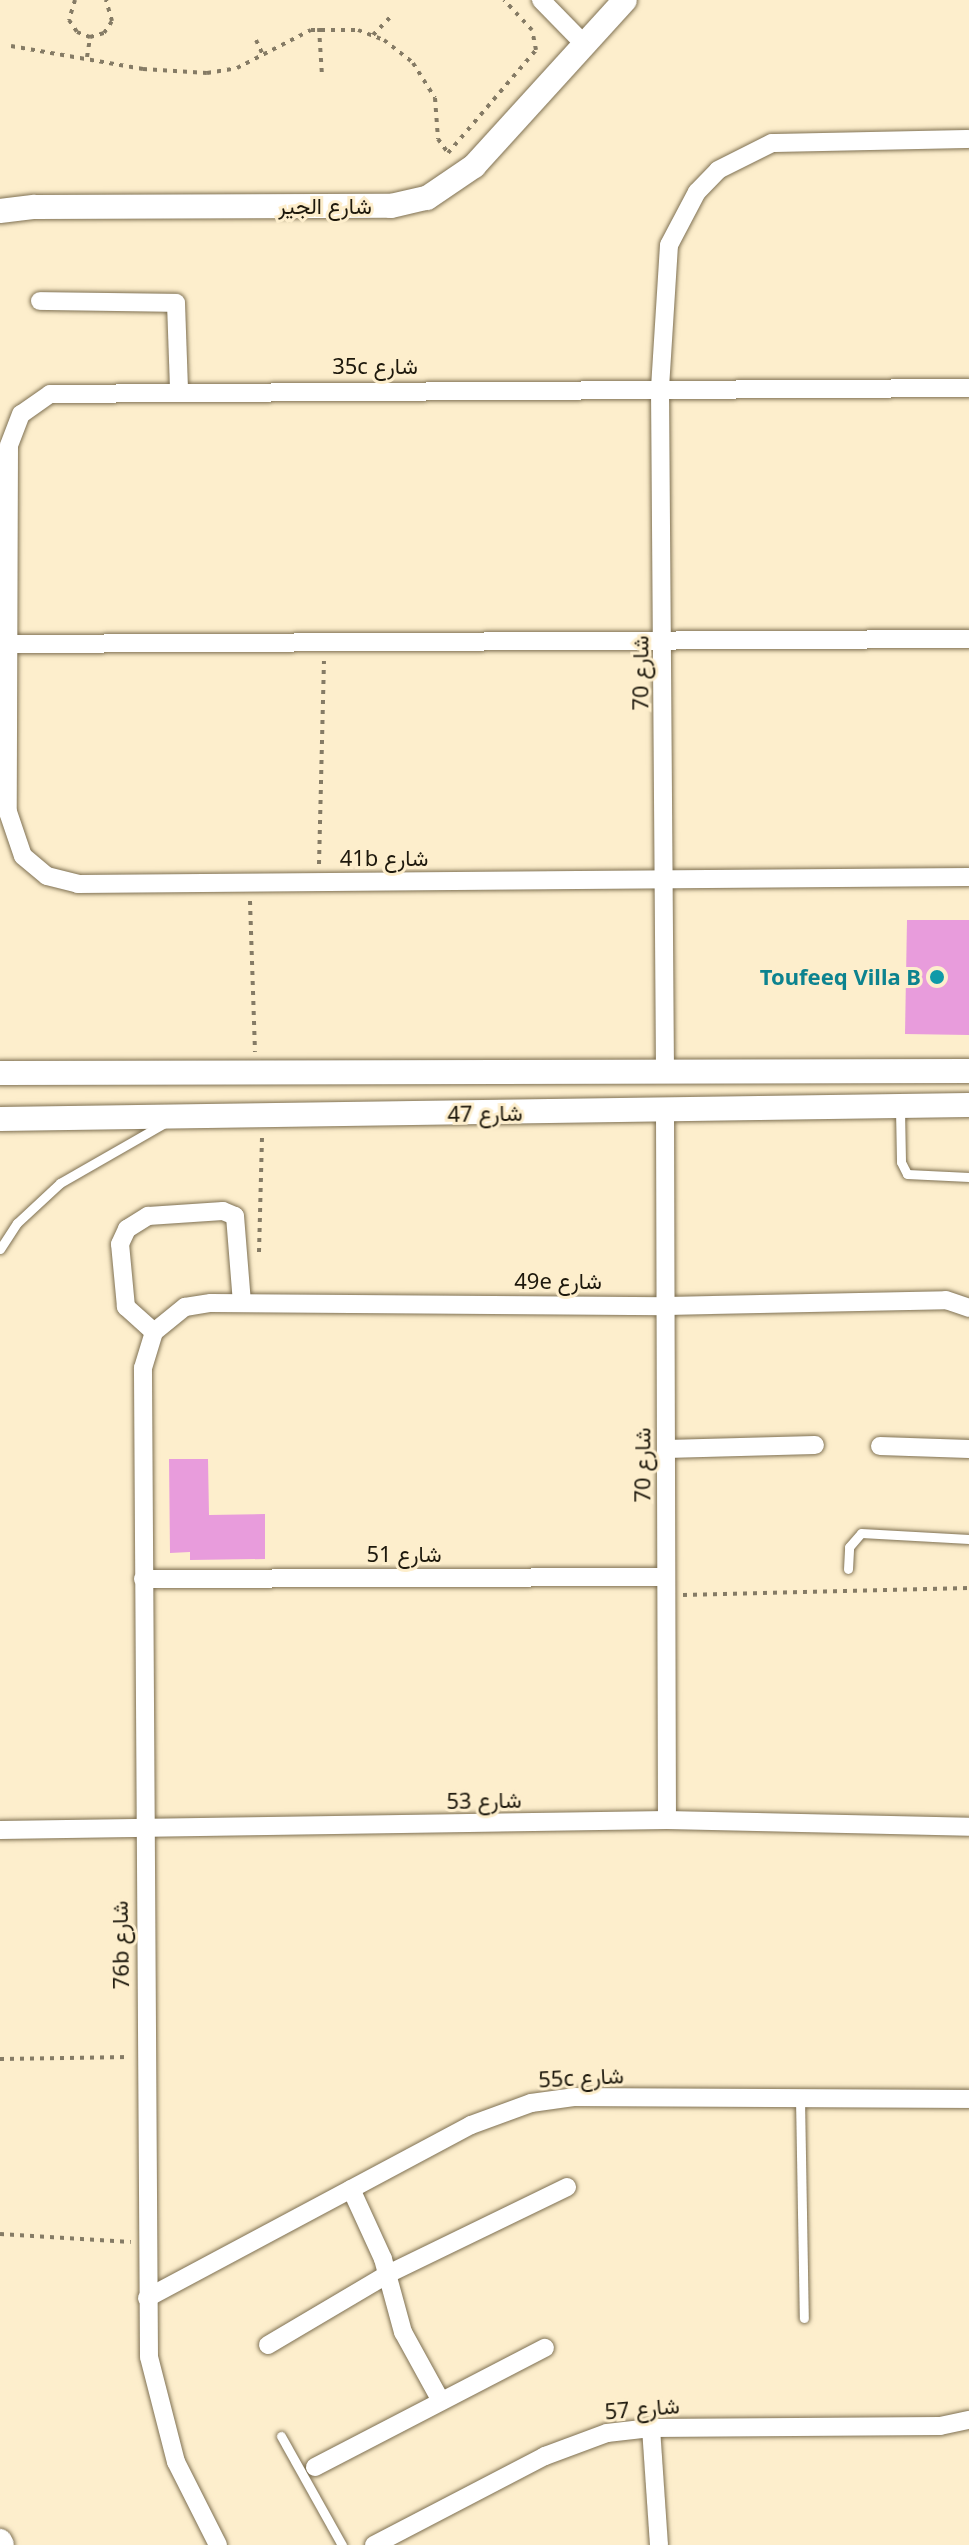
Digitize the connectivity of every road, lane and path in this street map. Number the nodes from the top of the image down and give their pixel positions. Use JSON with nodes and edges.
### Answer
{"nodes":[{"id":1,"x":75,"y":0,"type":"edge"},
{"id":2,"x":106,"y":0,"type":"edge"},
{"id":3,"x":504,"y":0,"type":"edge"},
{"id":4,"x":541,"y":0,"type":"edge"},
{"id":5,"x":625,"y":0,"type":"edge"},
{"id":6,"x":393,"y":14,"type":"dead end"},
{"id":7,"x":319,"y":28,"type":"junction"},
{"id":8,"x":373,"y":35,"type":"junction"},
{"id":9,"x":90,"y":37,"type":"junction"},
{"id":10,"x":256,"y":40,"type":"dead end"},
{"id":11,"x":585,"y":45,"type":"junction"},
{"id":12,"x":11,"y":46,"type":"dead end"},
{"id":13,"x":263,"y":55,"type":"junction"},
{"id":14,"x":87,"y":57,"type":"junction"},
{"id":15,"x":322,"y":76,"type":"dead end"},
{"id":16,"x":969,"y":139,"type":"edge"},
{"id":17,"x":448,"y":153,"type":"junction"},
{"id":18,"x":438,"y":164,"type":"dead end"},
{"id":19,"x":0,"y":211,"type":"edge"},
{"id":20,"x":40,"y":301,"type":"dead end"},
{"id":21,"x":660,"y":388,"type":"junction"},
{"id":22,"x":969,"y":388,"type":"edge"},
{"id":23,"x":179,"y":391,"type":"junction"},
{"id":24,"x":4,"y":624,"type":"edge"},
{"id":25,"x":969,"y":639,"type":"edge"},
{"id":26,"x":664,"y":641,"type":"junction"},
{"id":27,"x":324,"y":643,"type":"junction"},
{"id":28,"x":9,"y":644,"type":"junction"},
{"id":29,"x":969,"y":877,"type":"edge"},
{"id":30,"x":664,"y":879,"type":"junction"},
{"id":31,"x":250,"y":882,"type":"junction"},
{"id":32,"x":319,"y":882,"type":"junction"},
{"id":33,"x":665,"y":1071,"type":"junction"},
{"id":34,"x":969,"y":1071,"type":"edge"},
{"id":35,"x":256,"y":1072,"type":"junction"},
{"id":36,"x":0,"y":1073,"type":"edge"},
{"id":37,"x":969,"y":1105,"type":"edge"},
{"id":38,"x":900,"y":1106,"type":"junction"},
{"id":39,"x":665,"y":1110,"type":"junction"},
{"id":40,"x":262,"y":1117,"type":"junction"},
{"id":41,"x":12,"y":1119,"type":"edge"},
{"id":42,"x":173,"y":1119,"type":"junction"},
{"id":43,"x":0,"y":1132,"type":"edge"},
{"id":44,"x":969,"y":1177,"type":"edge"},
{"id":45,"x":0,"y":1249,"type":"edge"},
{"id":46,"x":258,"y":1256,"type":"dead end"},
{"id":47,"x":242,"y":1303,"type":"junction"},
{"id":48,"x":667,"y":1306,"type":"junction"},
{"id":49,"x":969,"y":1308,"type":"edge"},
{"id":50,"x":154,"y":1332,"type":"junction"},
{"id":51,"x":815,"y":1445,"type":"dead end"},
{"id":52,"x":880,"y":1446,"type":"dead end"},
{"id":53,"x":666,"y":1449,"type":"junction"},
{"id":54,"x":969,"y":1449,"type":"edge"},
{"id":55,"x":969,"y":1539,"type":"edge"},
{"id":56,"x":848,"y":1569,"type":"dead end"},
{"id":57,"x":143,"y":1579,"type":"junction"},
{"id":58,"x":665,"y":1586,"type":"junction"},
{"id":59,"x":969,"y":1588,"type":"edge"},
{"id":60,"x":667,"y":1820,"type":"junction"},
{"id":61,"x":969,"y":1827,"type":"edge"},
{"id":62,"x":0,"y":1830,"type":"edge"},
{"id":63,"x":143,"y":1830,"type":"junction"},
{"id":64,"x":145,"y":2056,"type":"junction"},
{"id":65,"x":0,"y":2059,"type":"edge"},
{"id":66,"x":800,"y":2098,"type":"junction"},
{"id":67,"x":969,"y":2099,"type":"edge"},
{"id":68,"x":567,"y":2187,"type":"dead end"},
{"id":69,"x":351,"y":2189,"type":"junction"},
{"id":70,"x":0,"y":2234,"type":"edge"},
{"id":71,"x":146,"y":2243,"type":"junction"},
{"id":72,"x":388,"y":2274,"type":"junction"},
{"id":73,"x":147,"y":2298,"type":"junction"},
{"id":74,"x":804,"y":2318,"type":"dead end"},
{"id":75,"x":268,"y":2345,"type":"dead end"},
{"id":76,"x":545,"y":2348,"type":"dead end"},
{"id":77,"x":441,"y":2401,"type":"junction"},
{"id":78,"x":969,"y":2420,"type":"edge"},
{"id":79,"x":651,"y":2428,"type":"junction"},
{"id":80,"x":281,"y":2436,"type":"dead end"},
{"id":81,"x":315,"y":2467,"type":"dead end"},
{"id":82,"x":218,"y":2545,"type":"edge"},
{"id":83,"x":342,"y":2545,"type":"edge"},
{"id":84,"x":374,"y":2545,"type":"edge"},
{"id":85,"x":659,"y":2545,"type":"edge"}],
"edges":[{"from":1,"to":9,"type":"path"},
{"from":2,"to":9,"type":"path"},
{"from":3,"to":17,"type":"path"},
{"from":4,"to":11,"type":"street"},
{"from":5,"to":11,"type":"street","name":"شارع الجير"},
{"from":6,"to":8,"type":"path"},
{"from":7,"to":8,"type":"path"},
{"from":7,"to":13,"type":"path"},
{"from":7,"to":15,"type":"path"},
{"from":8,"to":17,"type":"path"},
{"from":9,"to":14,"type":"path"},
{"from":10,"to":13,"type":"path"},
{"from":11,"to":19,"type":"street","name":"شارع الجير"},
{"from":12,"to":14,"type":"path"},
{"from":13,"to":14,"type":"path"},
{"from":16,"to":21,"type":"street","name":"شارع 70"},
{"from":17,"to":18,"type":"path"},
{"from":20,"to":23,"type":"street"},
{"from":21,"to":22,"type":"street","name":"35c شارع"},
{"from":21,"to":23,"type":"street","name":"35c شارع"},
{"from":21,"to":26,"type":"street","name":"شارع 70"},
{"from":23,"to":24,"type":"street","name":"35c شارع"},
{"from":24,"to":28,"type":"street","name":"35c شارع"},
{"from":25,"to":26,"type":"street"},
{"from":26,"to":27,"type":"street"},
{"from":26,"to":30,"type":"street","name":"شارع 70"},
{"from":27,"to":28,"type":"street"},
{"from":27,"to":32,"type":"path"},
{"from":28,"to":31,"type":"street","name":"41b شارع"},
{"from":29,"to":30,"type":"street","name":"41b شارع"},
{"from":30,"to":32,"type":"street","name":"41b شارع"},
{"from":30,"to":33,"type":"street","name":"شارع 70"},
{"from":31,"to":32,"type":"street","name":"41b شارع"},
{"from":31,"to":35,"type":"path"},
{"from":33,"to":34,"type":"street","name":"شارع 47"},
{"from":33,"to":35,"type":"street","name":"شارع 47"},
{"from":35,"to":36,"type":"street","name":"شارع 47"},
{"from":37,"to":38,"type":"street","name":"شارع 47"},
{"from":38,"to":39,"type":"street","name":"شارع 47"},
{"from":38,"to":44,"type":"lane"},
{"from":39,"to":40,"type":"street","name":"شارع 47"},
{"from":39,"to":48,"type":"street","name":"شارع 70"},
{"from":40,"to":42,"type":"street","name":"شارع 47"},
{"from":40,"to":46,"type":"path"},
{"from":41,"to":42,"type":"street","name":"شارع 47"},
{"from":41,"to":43,"type":"street"},
{"from":42,"to":45,"type":"lane"},
{"from":47,"to":48,"type":"street","name":"49e شارع"},
{"from":47,"to":50,"type":"street","name":"49e شارع"},
{"from":47,"to":50,"type":"street"},
{"from":48,"to":49,"type":"street","name":"49e شارع"},
{"from":48,"to":53,"type":"street","name":"شارع 70"},
{"from":50,"to":57,"type":"street","name":"76b شارع"},
{"from":51,"to":53,"type":"street"},
{"from":52,"to":54,"type":"street"},
{"from":53,"to":58,"type":"street","name":"شارع 70"},
{"from":55,"to":56,"type":"lane"},
{"from":57,"to":58,"type":"street","name":"شارع 51"},
{"from":57,"to":63,"type":"street","name":"76b شارع"},
{"from":58,"to":59,"type":"path"},
{"from":58,"to":60,"type":"street","name":"شارع 70"},
{"from":60,"to":61,"type":"street","name":"شارع 53"},
{"from":60,"to":63,"type":"street","name":"شارع 53"},
{"from":62,"to":63,"type":"street","name":"شارع 53"},
{"from":63,"to":64,"type":"street","name":"76b شارع"},
{"from":64,"to":65,"type":"path"},
{"from":64,"to":71,"type":"street","name":"76b شارع"},
{"from":66,"to":67,"type":"street","name":"55c شارع"},
{"from":66,"to":69,"type":"street","name":"55c شارع"},
{"from":66,"to":74,"type":"lane"},
{"from":68,"to":72,"type":"street"},
{"from":69,"to":72,"type":"street"},
{"from":69,"to":73,"type":"street","name":"55c شارع"},
{"from":70,"to":71,"type":"path"},
{"from":71,"to":73,"type":"street","name":"76b شارع"},
{"from":72,"to":75,"type":"street"},
{"from":72,"to":77,"type":"street"},
{"from":73,"to":82,"type":"street","name":"76b شارع"},
{"from":76,"to":77,"type":"street"},
{"from":77,"to":81,"type":"street"},
{"from":78,"to":79,"type":"street","name":"شارع 57"},
{"from":79,"to":84,"type":"street","name":"شارع 57"},
{"from":79,"to":85,"type":"street"},
{"from":80,"to":83,"type":"lane"}]}
